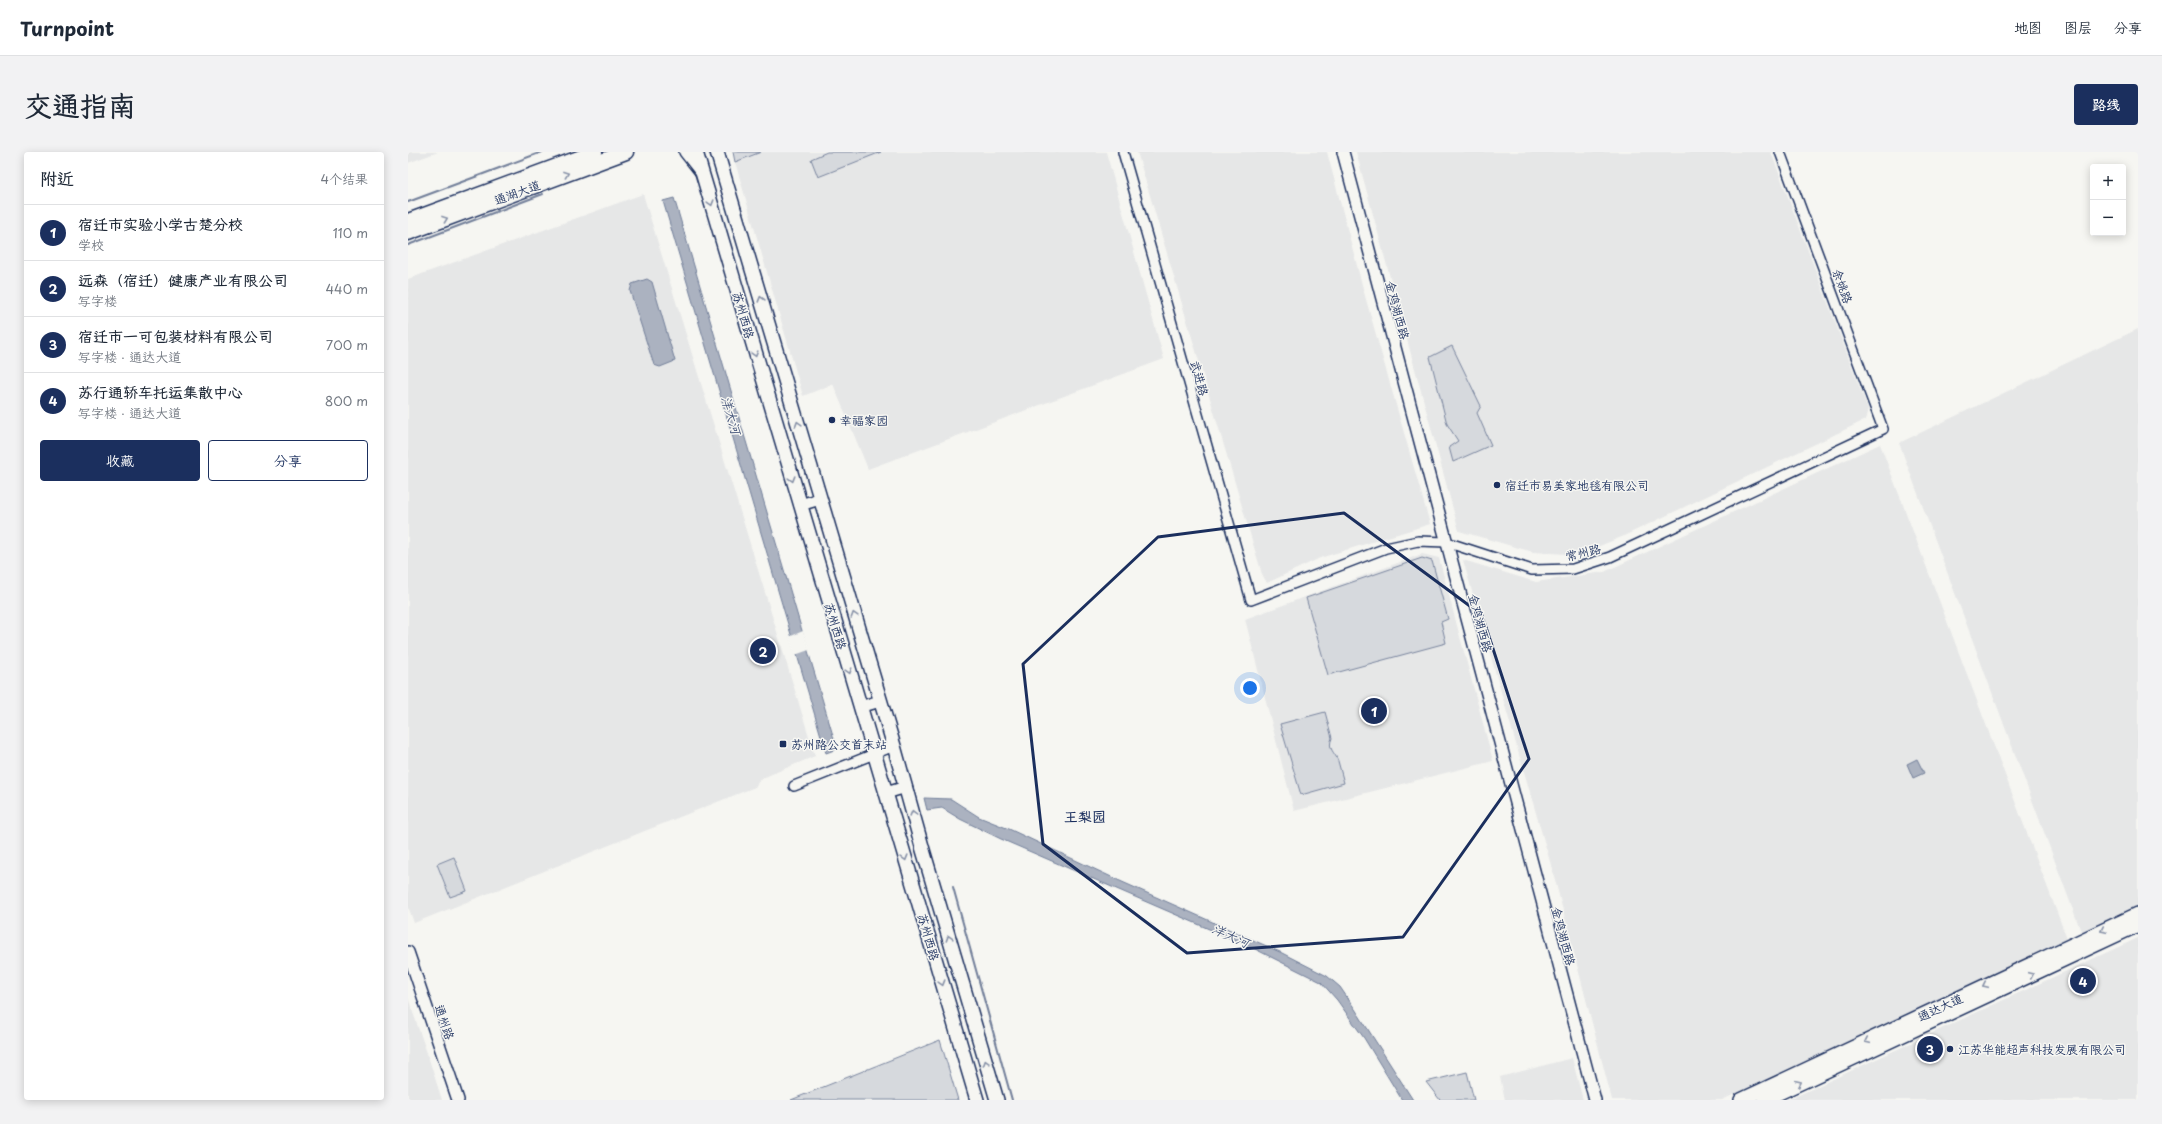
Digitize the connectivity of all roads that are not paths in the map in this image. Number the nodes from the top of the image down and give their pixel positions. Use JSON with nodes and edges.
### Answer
{"nodes":[{"id":1,"x":595,"y":152,"type":"edge"},
{"id":2,"x":626,"y":152,"type":"edge"},
{"id":3,"x":685,"y":152,"type":"edge"},
{"id":4,"x":696,"y":152,"type":"edge"},
{"id":5,"x":1123,"y":152,"type":"edge"},
{"id":6,"x":1342,"y":152,"type":"edge"},
{"id":7,"x":1780,"y":152,"type":"edge"},
{"id":8,"x":719,"y":154,"type":"edge"},
{"id":9,"x":702,"y":174,"type":"junction"},
{"id":10,"x":408,"y":221,"type":"edge"},
{"id":11,"x":408,"y":233,"type":"edge"},
{"id":12,"x":1883,"y":429,"type":"joint"},
{"id":13,"x":820,"y":499,"type":"junction"},
{"id":14,"x":800,"y":505,"type":"junction"},
{"id":15,"x":1446,"y":542,"type":"junction"},
{"id":16,"x":1251,"y":600,"type":"joint"},
{"id":17,"x":880,"y":701,"type":"junction"},
{"id":18,"x":860,"y":707,"type":"junction"},
{"id":19,"x":894,"y":746,"type":"junction"},
{"id":20,"x":875,"y":753,"type":"junction"},
{"id":21,"x":794,"y":786,"type":"dead end"},
{"id":22,"x":906,"y":787,"type":"junction"},
{"id":23,"x":886,"y":793,"type":"junction"},
{"id":24,"x":2138,"y":914,"type":"edge"},
{"id":25,"x":2138,"y":925,"type":"edge"},
{"id":26,"x":408,"y":952,"type":"edge"},
{"id":27,"x":458,"y":1100,"type":"edge"},
{"id":28,"x":977,"y":1100,"type":"edge"},
{"id":29,"x":997,"y":1100,"type":"edge"},
{"id":30,"x":1595,"y":1100,"type":"edge"},
{"id":31,"x":1741,"y":1100,"type":"edge"},
{"id":32,"x":1764,"y":1100,"type":"edge"}],
"edges":[{"from":1,"to":10,"type":"main road","name":"通湖大道"},
{"from":11,"to":2,"type":"main road","name":"通湖大道","one_way":true},
{"from":3,"to":9,"type":"street"},
{"from":4,"to":9,"type":"main road","name":"苏州西路"},
{"from":5,"to":16,"type":"street","name":"武进路"},
{"from":6,"to":15,"type":"street","name":"金鸡湖西路"},
{"from":7,"to":12,"type":"street","name":"余姚路"},
{"from":13,"to":8,"type":"main road","name":"苏州西路","one_way":true},
{"from":9,"to":14,"type":"main road","name":"苏州西路","one_way":true},
{"from":12,"to":15,"type":"street","name":"常州路"},
{"from":13,"to":14,"type":"street"},
{"from":17,"to":13,"type":"main road","name":"苏州西路","one_way":true},
{"from":14,"to":18,"type":"main road","name":"苏州西路","one_way":true},
{"from":15,"to":16,"type":"street","name":"常州路"},
{"from":15,"to":30,"type":"street","name":"金鸡湖西路"},
{"from":17,"to":18,"type":"street"},
{"from":17,"to":19,"type":"main road","name":"苏州西路"},
{"from":18,"to":20,"type":"main road","name":"苏州西路"},
{"from":19,"to":20,"type":"street"},
{"from":19,"to":22,"type":"main road","name":"苏州西路"},
{"from":20,"to":21,"type":"street"},
{"from":20,"to":23,"type":"main road","name":"苏州西路"},
{"from":22,"to":23,"type":"street"},
{"from":29,"to":22,"type":"main road","name":"苏州西路","one_way":true},
{"from":23,"to":28,"type":"main road","name":"苏州西路","one_way":true},
{"from":24,"to":31,"type":"main road","name":"通达大道","one_way":true},
{"from":32,"to":25,"type":"main road","name":"通达大道","one_way":true},
{"from":26,"to":27,"type":"street","name":"通州路"}]}
